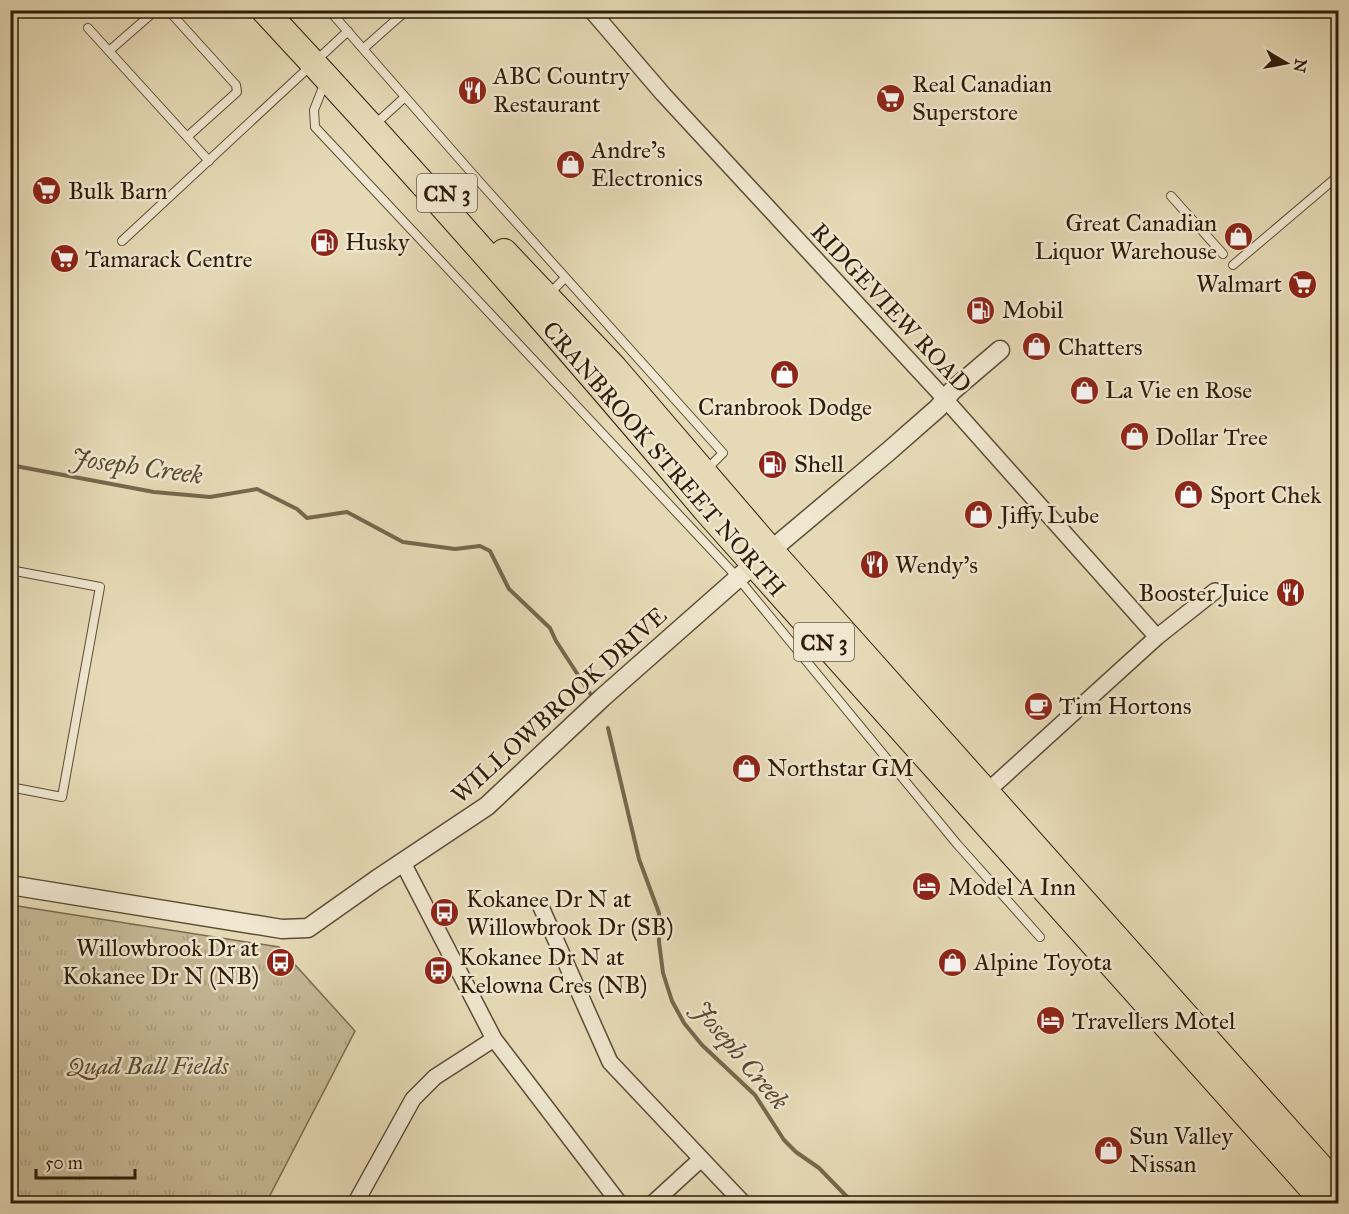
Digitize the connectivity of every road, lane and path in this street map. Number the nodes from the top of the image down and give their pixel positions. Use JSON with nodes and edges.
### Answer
{"nodes":[{"id":1,"x":156,"y":10,"type":"edge"},
{"id":2,"x":168,"y":10,"type":"edge"},
{"id":3,"x":264,"y":10,"type":"edge"},
{"id":4,"x":288,"y":10,"type":"edge"},
{"id":5,"x":329,"y":10,"type":"edge"},
{"id":6,"x":408,"y":10,"type":"edge"},
{"id":7,"x":591,"y":10,"type":"edge"},
{"id":8,"x":88,"y":28,"type":"dead end"},
{"id":9,"x":348,"y":32,"type":"junction"},
{"id":10,"x":363,"y":49,"type":"junction"},
{"id":11,"x":110,"y":51,"type":"junction"},
{"id":12,"x":322,"y":65,"type":"junction"},
{"id":13,"x":405,"y":97,"type":"junction"},
{"id":14,"x":382,"y":118,"type":"junction"},
{"id":15,"x":187,"y":137,"type":"junction"},
{"id":16,"x":209,"y":161,"type":"junction"},
{"id":17,"x":1338,"y":176,"type":"edge"},
{"id":18,"x":477,"y":180,"type":"junction"},
{"id":19,"x":1172,"y":196,"type":"dead end"},
{"id":20,"x":455,"y":201,"type":"junction"},
{"id":21,"x":122,"y":241,"type":"dead end"},
{"id":22,"x":1224,"y":254,"type":"dead end"},
{"id":23,"x":1233,"y":265,"type":"dead end"},
{"id":24,"x":565,"y":278,"type":"junction"},
{"id":25,"x":547,"y":296,"type":"junction"},
{"id":26,"x":1000,"y":350,"type":"dead end"},
{"id":27,"x":945,"y":399,"type":"junction"},
{"id":28,"x":704,"y":472,"type":"junction"},
{"id":29,"x":755,"y":564,"type":"junction"},
{"id":30,"x":10,"y":570,"type":"edge"},
{"id":31,"x":1215,"y":591,"type":"dead end"},
{"id":32,"x":1157,"y":637,"type":"junction"},
{"id":33,"x":10,"y":787,"type":"edge"},
{"id":34,"x":979,"y":799,"type":"junction"},
{"id":35,"x":403,"y":863,"type":"junction"},
{"id":36,"x":10,"y":885,"type":"edge"},
{"id":37,"x":541,"y":907,"type":"dead end"},
{"id":38,"x":1040,"y":937,"type":"dead end"},
{"id":39,"x":494,"y":1039,"type":"junction"},
{"id":40,"x":701,"y":1159,"type":"junction"},
{"id":41,"x":1338,"y":1187,"type":"edge"},
{"id":42,"x":355,"y":1203,"type":"edge"},
{"id":43,"x":620,"y":1203,"type":"edge"},
{"id":44,"x":652,"y":1203,"type":"edge"},
{"id":45,"x":744,"y":1203,"type":"edge"},
{"id":46,"x":1326,"y":1203,"type":"edge"}],
"edges":[{"from":1,"to":11,"type":"lane"},
{"from":2,"to":15,"type":"lane"},
{"from":3,"to":12,"type":"highway","name":"CRANBROOK STREET NORTH","number":"CN 3"},
{"from":4,"to":12,"type":"highway","name":"CRANBROOK STREET NORTH","number":"CN 3"},
{"from":5,"to":9,"type":"lane"},
{"from":6,"to":10,"type":"lane"},
{"from":7,"to":27,"type":"street","name":"RIDGEVIEW ROAD"},
{"from":8,"to":11,"type":"lane"},
{"from":9,"to":10,"type":"lane"},
{"from":9,"to":12,"type":"lane"},
{"from":10,"to":13,"type":"lane"},
{"from":11,"to":15,"type":"lane"},
{"from":12,"to":14,"type":"highway","name":"CRANBROOK STREET NORTH","number":"CN 3"},
{"from":12,"to":16,"type":"lane"},
{"from":12,"to":29,"type":"highway","name":"CRANBROOK STREET NORTH","number":"CN 3"},
{"from":12,"to":29,"type":"lane"},
{"from":13,"to":14,"type":"lane"},
{"from":13,"to":18,"type":"lane"},
{"from":14,"to":20,"type":"highway","name":"CRANBROOK STREET NORTH","number":"CN 3"},
{"from":15,"to":16,"type":"lane"},
{"from":16,"to":21,"type":"lane"},
{"from":17,"to":23,"type":"lane"},
{"from":18,"to":20,"type":"lane"},
{"from":18,"to":24,"type":"lane"},
{"from":19,"to":22,"type":"lane"},
{"from":20,"to":25,"type":"highway","name":"CRANBROOK STREET NORTH","number":"CN 3"},
{"from":24,"to":25,"type":"lane"},
{"from":24,"to":28,"type":"lane"},
{"from":25,"to":28,"type":"highway","name":"CRANBROOK STREET NORTH","number":"CN 3"},
{"from":26,"to":27,"type":"street","name":"WILLOWBROOK DRIVE"},
{"from":27,"to":29,"type":"street","name":"WILLOWBROOK DRIVE"},
{"from":27,"to":32,"type":"street","name":"RIDGEVIEW ROAD"},
{"from":28,"to":29,"type":"highway","name":"CRANBROOK STREET NORTH","number":"CN 3"},
{"from":29,"to":34,"type":"highway","name":"CRANBROOK STREET NORTH","number":"CN 3"},
{"from":29,"to":35,"type":"street","name":"WILLOWBROOK DRIVE"},
{"from":29,"to":38,"type":"lane"},
{"from":30,"to":33,"type":"lane"},
{"from":31,"to":32,"type":"street"},
{"from":32,"to":34,"type":"street"},
{"from":34,"to":41,"type":"highway","name":"CRANBROOK STREET NORTH","number":"CN 3"},
{"from":34,"to":46,"type":"highway","name":"CRANBROOK STREET NORTH","number":"CN 3"},
{"from":35,"to":36,"type":"street","name":"WILLOWBROOK DRIVE"},
{"from":35,"to":39,"type":"street"},
{"from":37,"to":40,"type":"street"},
{"from":39,"to":42,"type":"street"},
{"from":39,"to":43,"type":"street"},
{"from":40,"to":44,"type":"street"},
{"from":40,"to":45,"type":"street"}]}
